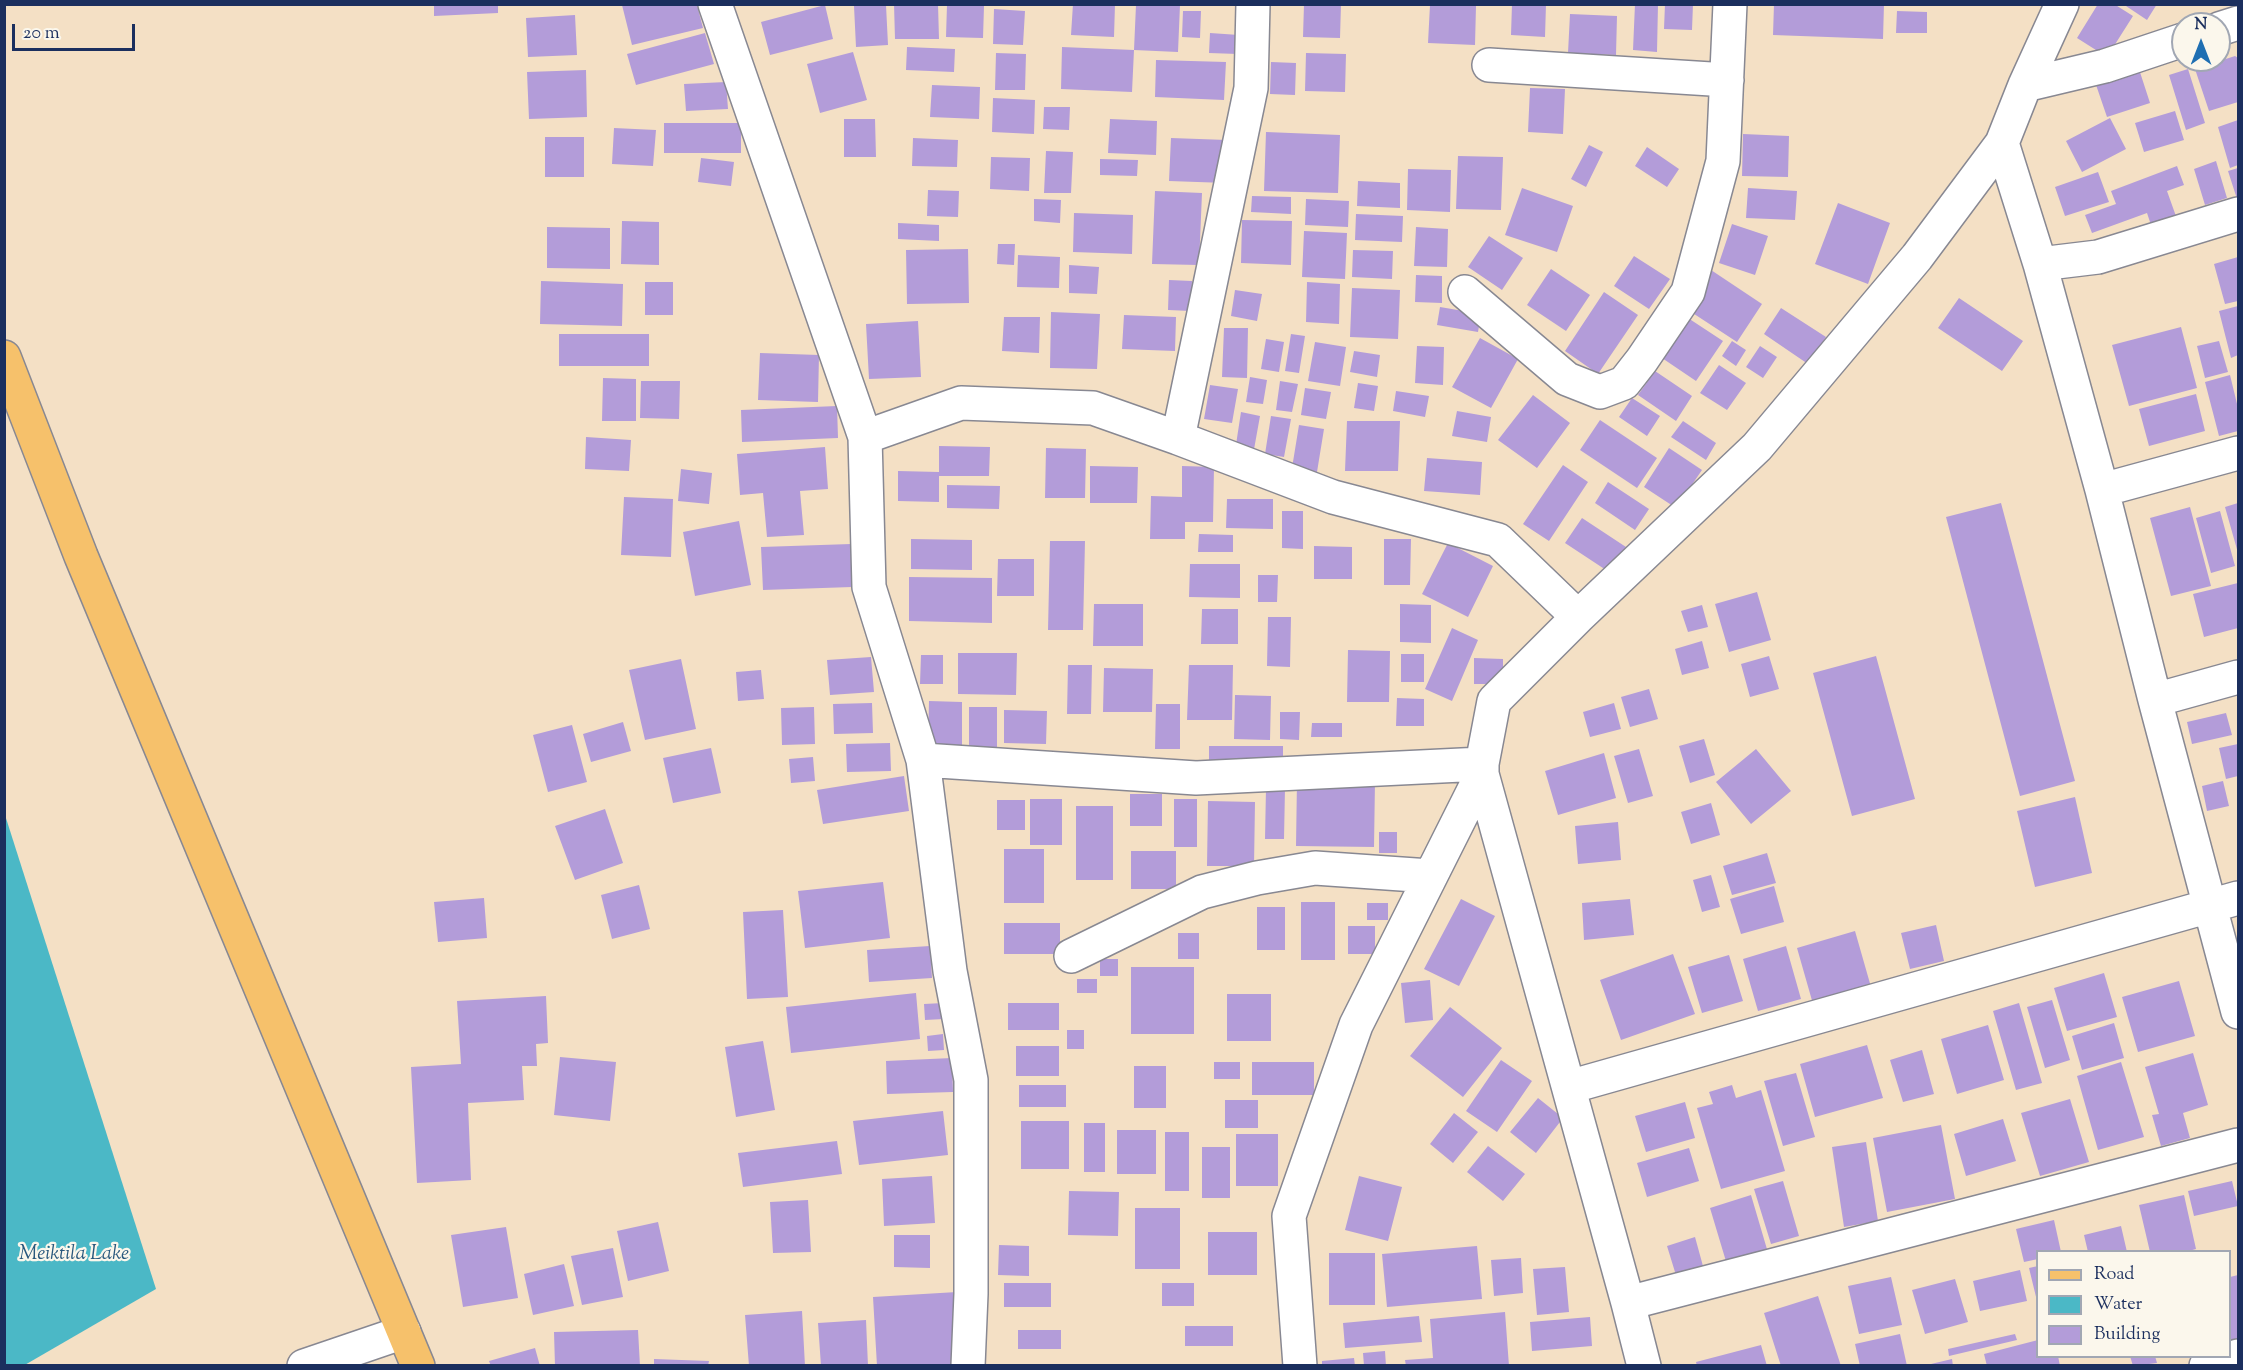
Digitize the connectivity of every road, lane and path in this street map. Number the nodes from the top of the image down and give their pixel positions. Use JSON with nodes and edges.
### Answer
{"nodes":[{"id":1,"x":715,"y":4,"type":"edge"},
{"id":2,"x":1253,"y":4,"type":"edge"},
{"id":3,"x":1730,"y":4,"type":"edge"},
{"id":4,"x":2062,"y":4,"type":"edge"},
{"id":5,"x":2171,"y":44,"type":"edge"},
{"id":6,"x":1490,"y":65,"type":"dead end"},
{"id":7,"x":1727,"y":80,"type":"junction"},
{"id":8,"x":2025,"y":86,"type":"junction"},
{"id":9,"x":2002,"y":143,"type":"junction"},
{"id":10,"x":2238,"y":214,"type":"edge"},
{"id":11,"x":2040,"y":264,"type":"junction"},
{"id":12,"x":1465,"y":292,"type":"dead end"},
{"id":13,"x":4,"y":357,"type":"edge"},
{"id":14,"x":865,"y":437,"type":"junction"},
{"id":15,"x":1178,"y":438,"type":"junction"},
{"id":16,"x":2238,"y":453,"type":"edge"},
{"id":17,"x":2102,"y":490,"type":"junction"},
{"id":18,"x":1578,"y":617,"type":"junction"},
{"id":19,"x":2238,"y":677,"type":"edge"},
{"id":20,"x":2155,"y":700,"type":"junction"},
{"id":21,"x":923,"y":760,"type":"junction"},
{"id":22,"x":1482,"y":769,"type":"junction"},
{"id":23,"x":1430,"y":876,"type":"junction"},
{"id":24,"x":2224,"y":902,"type":"edge"},
{"id":25,"x":1071,"y":956,"type":"dead end"},
{"id":26,"x":2238,"y":1011,"type":"edge"},
{"id":27,"x":1569,"y":1087,"type":"junction"},
{"id":28,"x":2238,"y":1145,"type":"edge"},
{"id":29,"x":1628,"y":1303,"type":"junction"},
{"id":30,"x":404,"y":1332,"type":"junction"},
{"id":31,"x":2231,"y":1358,"type":"edge"},
{"id":32,"x":304,"y":1365,"type":"edge"},
{"id":33,"x":418,"y":1365,"type":"edge"},
{"id":34,"x":968,"y":1365,"type":"edge"},
{"id":35,"x":1300,"y":1365,"type":"edge"},
{"id":36,"x":1644,"y":1365,"type":"edge"},
{"id":37,"x":2206,"y":1365,"type":"edge"}],
"edges":[{"from":1,"to":14,"type":"street"},
{"from":2,"to":15,"type":"street"},
{"from":3,"to":7,"type":"street"},
{"from":4,"to":8,"type":"street"},
{"from":5,"to":8,"type":"street"},
{"from":6,"to":7,"type":"street"},
{"from":7,"to":12,"type":"street"},
{"from":8,"to":9,"type":"street"},
{"from":9,"to":11,"type":"street"},
{"from":9,"to":18,"type":"street"},
{"from":10,"to":11,"type":"street"},
{"from":11,"to":17,"type":"street"},
{"from":13,"to":30,"type":"main road"},
{"from":14,"to":15,"type":"street"},
{"from":14,"to":21,"type":"street"},
{"from":15,"to":18,"type":"street"},
{"from":16,"to":17,"type":"street"},
{"from":17,"to":20,"type":"street"},
{"from":18,"to":22,"type":"street"},
{"from":19,"to":20,"type":"street"},
{"from":20,"to":24,"type":"street"},
{"from":21,"to":22,"type":"street"},
{"from":21,"to":34,"type":"street"},
{"from":22,"to":23,"type":"street"},
{"from":22,"to":27,"type":"street"},
{"from":23,"to":25,"type":"street"},
{"from":23,"to":35,"type":"street"},
{"from":24,"to":26,"type":"street"},
{"from":24,"to":27,"type":"street"},
{"from":27,"to":29,"type":"street"},
{"from":28,"to":29,"type":"street"},
{"from":29,"to":36,"type":"street"},
{"from":30,"to":32,"type":"street"},
{"from":30,"to":33,"type":"main road"},
{"from":31,"to":37,"type":"street"}]}
